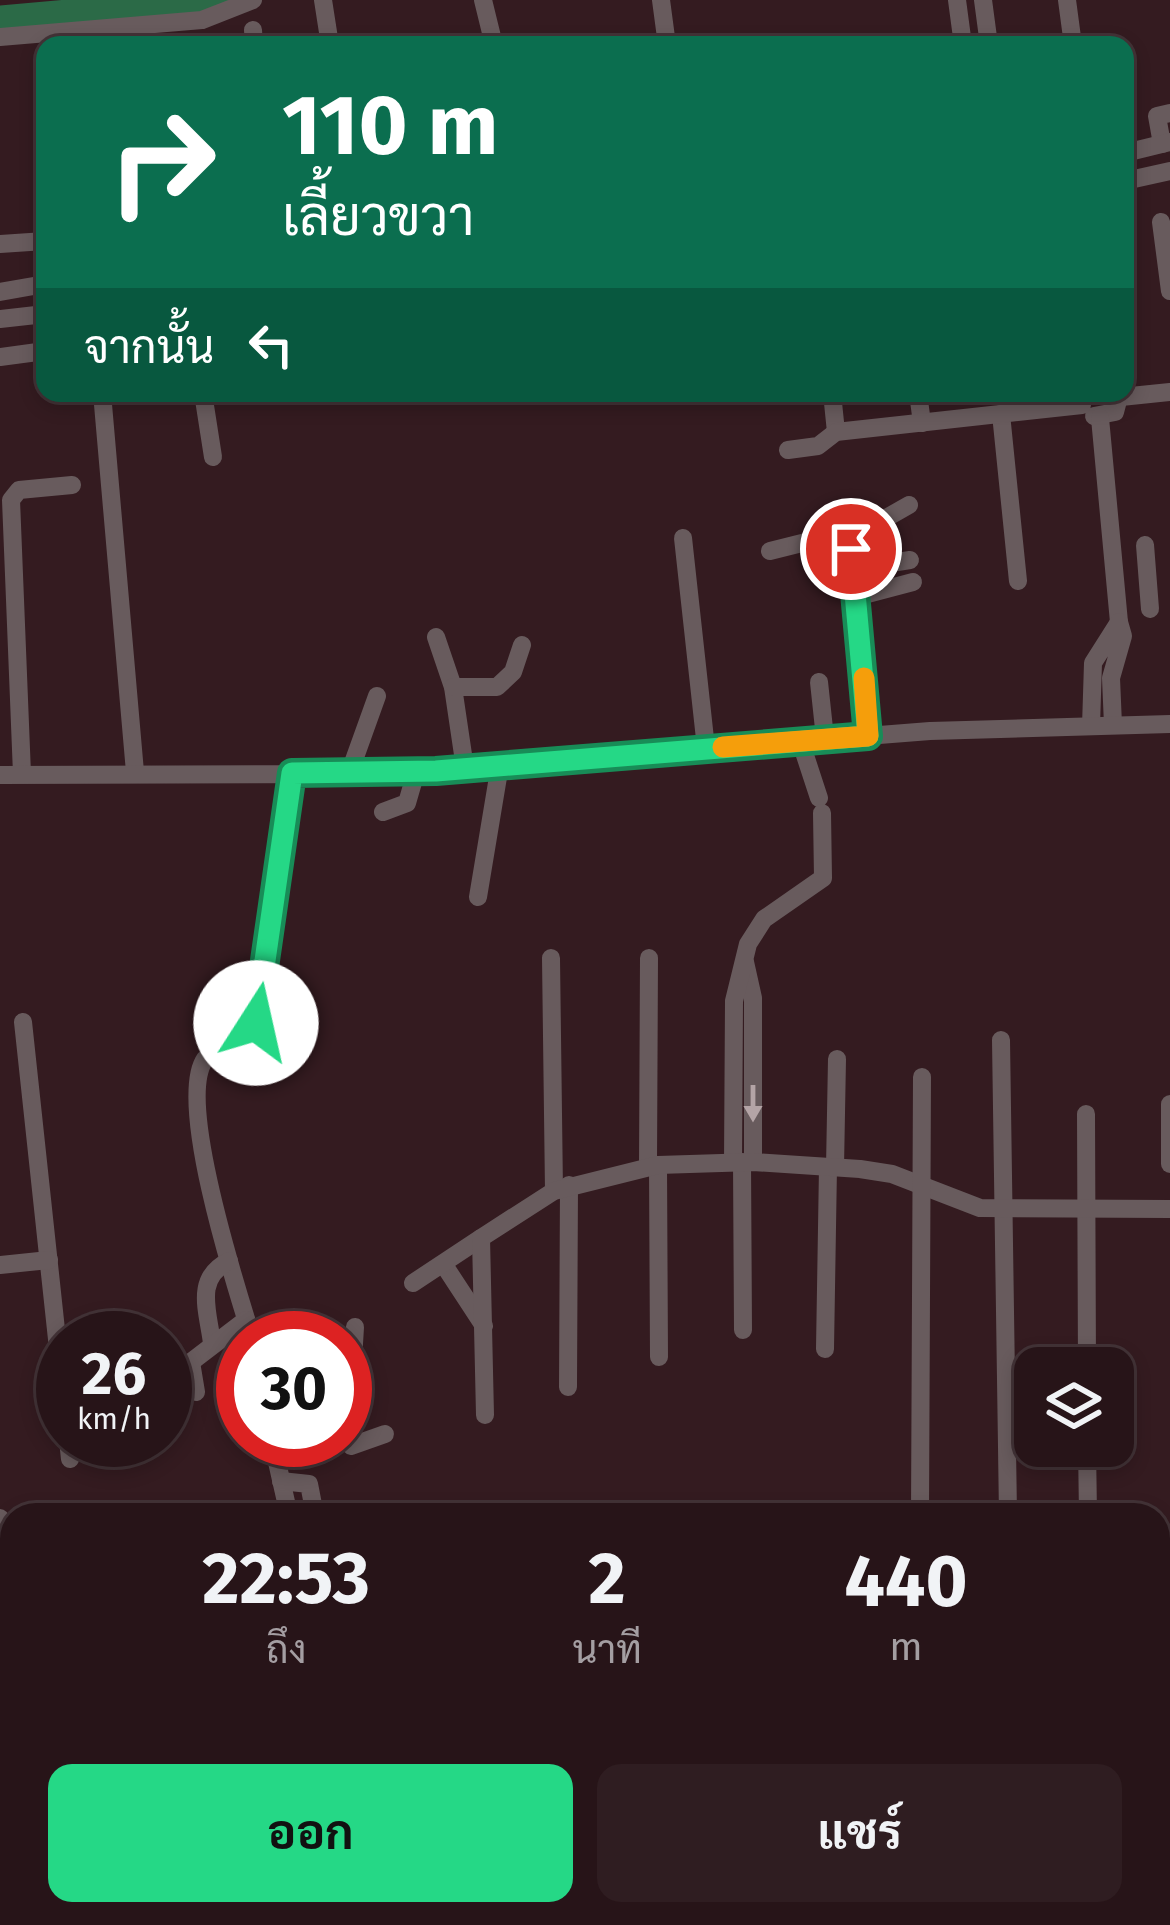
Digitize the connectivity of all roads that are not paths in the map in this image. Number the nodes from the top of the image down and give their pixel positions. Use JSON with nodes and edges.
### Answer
{"nodes":[{"id":1,"x":254,"y":0,"type":"edge"},
{"id":2,"x":323,"y":0,"type":"edge"},
{"id":3,"x":483,"y":0,"type":"edge"},
{"id":4,"x":661,"y":0,"type":"edge"},
{"id":5,"x":957,"y":0,"type":"edge"},
{"id":6,"x":983,"y":0,"type":"edge"},
{"id":7,"x":1067,"y":0,"type":"edge"},
{"id":8,"x":329,"y":36,"type":"edge"},
{"id":9,"x":492,"y":36,"type":"edge"},
{"id":10,"x":666,"y":36,"type":"edge"},
{"id":11,"x":962,"y":36,"type":"edge"},
{"id":12,"x":987,"y":36,"type":"edge"},
{"id":13,"x":1072,"y":36,"type":"edge"},
{"id":14,"x":0,"y":37,"type":"edge"},
{"id":15,"x":1170,"y":113,"type":"edge"},
{"id":16,"x":1166,"y":143,"type":"edge"},
{"id":17,"x":1134,"y":151,"type":"edge"},
{"id":18,"x":1170,"y":171,"type":"edge"},
{"id":19,"x":1134,"y":179,"type":"edge"},
{"id":20,"x":1161,"y":222,"type":"dead end"},
{"id":21,"x":36,"y":242,"type":"edge"},
{"id":22,"x":0,"y":244,"type":"edge"},
{"id":23,"x":36,"y":286,"type":"edge"},
{"id":24,"x":1170,"y":291,"type":"edge"},
{"id":25,"x":0,"y":292,"type":"edge"},
{"id":26,"x":36,"y":315,"type":"edge"},
{"id":27,"x":0,"y":319,"type":"edge"},
{"id":28,"x":36,"y":352,"type":"edge"},
{"id":29,"x":0,"y":357,"type":"edge"},
{"id":30,"x":1170,"y":392,"type":"edge"},
{"id":31,"x":1134,"y":394,"type":"edge"},
{"id":32,"x":103,"y":402,"type":"edge"},
{"id":33,"x":204,"y":402,"type":"edge"},
{"id":34,"x":833,"y":402,"type":"edge"},
{"id":35,"x":919,"y":402,"type":"edge"},
{"id":36,"x":1050,"y":402,"type":"edge"},
{"id":37,"x":1085,"y":402,"type":"edge"},
{"id":38,"x":1118,"y":402,"type":"edge"},
{"id":39,"x":1008,"y":406,"type":"edge"},
{"id":40,"x":1100,"y":418,"type":"junction"},
{"id":41,"x":922,"y":423,"type":"junction"},
{"id":42,"x":836,"y":432,"type":"junction"},
{"id":43,"x":788,"y":450,"type":"dead end"},
{"id":44,"x":213,"y":457,"type":"dead end"},
{"id":45,"x":71,"y":485,"type":"dead end"},
{"id":46,"x":909,"y":506,"type":"dead end"},
{"id":47,"x":850,"y":532,"type":"junction"},
{"id":48,"x":683,"y":538,"type":"dead end"},
{"id":49,"x":1144,"y":545,"type":"dead end"},
{"id":50,"x":770,"y":551,"type":"dead end"},
{"id":51,"x":910,"y":560,"type":"dead end"},
{"id":52,"x":853,"y":569,"type":"junction"},
{"id":53,"x":1018,"y":581,"type":"dead end"},
{"id":54,"x":913,"y":582,"type":"dead end"},
{"id":55,"x":1148,"y":585,"type":"junction"},
{"id":56,"x":1116,"y":589,"type":"junction"},
{"id":57,"x":856,"y":597,"type":"junction"},
{"id":58,"x":1150,"y":609,"type":"dead end"},
{"id":59,"x":1119,"y":622,"type":"junction"},
{"id":60,"x":436,"y":638,"type":"dead end"},
{"id":61,"x":522,"y":645,"type":"dead end"},
{"id":62,"x":819,"y":682,"type":"dead end"},
{"id":63,"x":453,"y":687,"type":"junction"},
{"id":64,"x":377,"y":696,"type":"dead end"},
{"id":65,"x":1170,"y":724,"type":"edge"},
{"id":66,"x":1113,"y":725,"type":"junction"},
{"id":67,"x":1091,"y":726,"type":"junction"},
{"id":68,"x":868,"y":736,"type":"junction"},
{"id":69,"x":826,"y":738,"type":"junction"},
{"id":70,"x":800,"y":740,"type":"junction"},
{"id":71,"x":706,"y":748,"type":"junction"},
{"id":72,"x":500,"y":765,"type":"junction"},
{"id":73,"x":465,"y":768,"type":"junction"},
{"id":74,"x":135,"y":772,"type":"junction"},
{"id":75,"x":416,"y":772,"type":"junction"},
{"id":76,"x":292,"y":773,"type":"junction"},
{"id":77,"x":22,"y":774,"type":"junction"},
{"id":78,"x":350,"y":774,"type":"junction"},
{"id":79,"x":0,"y":775,"type":"edge"},
{"id":80,"x":383,"y":812,"type":"dead end"},
{"id":81,"x":478,"y":897,"type":"dead end"},
{"id":82,"x":550,"y":958,"type":"dead end"},
{"id":83,"x":649,"y":958,"type":"dead end"},
{"id":84,"x":23,"y":1022,"type":"dead end"},
{"id":85,"x":1001,"y":1040,"type":"dead end"},
{"id":86,"x":837,"y":1059,"type":"dead end"},
{"id":87,"x":922,"y":1077,"type":"dead end"},
{"id":88,"x":1170,"y":1104,"type":"edge"},
{"id":89,"x":1086,"y":1114,"type":"dead end"},
{"id":90,"x":743,"y":1162,"type":"junction"},
{"id":91,"x":1170,"y":1164,"type":"edge"},
{"id":92,"x":653,"y":1165,"type":"junction"},
{"id":93,"x":831,"y":1167,"type":"junction"},
{"id":94,"x":561,"y":1188,"type":"junction"},
{"id":95,"x":922,"y":1189,"type":"junction"},
{"id":96,"x":1004,"y":1209,"type":"junction"},
{"id":97,"x":1170,"y":1209,"type":"edge"},
{"id":98,"x":1087,"y":1210,"type":"junction"},
{"id":99,"x":482,"y":1238,"type":"junction"},
{"id":100,"x":49,"y":1260,"type":"junction"},
{"id":101,"x":229,"y":1262,"type":"junction"},
{"id":102,"x":0,"y":1265,"type":"edge"},
{"id":103,"x":444,"y":1265,"type":"junction"},
{"id":104,"x":413,"y":1283,"type":"dead end"},
{"id":105,"x":54,"y":1311,"type":"edge"},
{"id":106,"x":244,"y":1311,"type":"edge"},
{"id":107,"x":484,"y":1326,"type":"junction"},
{"id":108,"x":743,"y":1330,"type":"dead end"},
{"id":109,"x":216,"y":1341,"type":"edge"},
{"id":110,"x":212,"y":1343,"type":"junction"},
{"id":111,"x":1087,"y":1347,"type":"edge"},
{"id":112,"x":825,"y":1349,"type":"dead end"},
{"id":113,"x":659,"y":1357,"type":"dead end"},
{"id":114,"x":568,"y":1387,"type":"dead end"},
{"id":115,"x":196,"y":1392,"type":"dead end"},
{"id":116,"x":485,"y":1415,"type":"dead end"},
{"id":117,"x":385,"y":1434,"type":"dead end"},
{"id":118,"x":372,"y":1439,"type":"edge"},
{"id":119,"x":278,"y":1467,"type":"edge"},
{"id":120,"x":1087,"y":1467,"type":"edge"},
{"id":121,"x":281,"y":1480,"type":"junction"},
{"id":122,"x":286,"y":1503,"type":"edge"},
{"id":123,"x":313,"y":1503,"type":"edge"},
{"id":124,"x":920,"y":1503,"type":"edge"},
{"id":125,"x":1008,"y":1503,"type":"edge"},
{"id":126,"x":1088,"y":1503,"type":"edge"}],
"edges":[{"from":1,"to":14,"type":"street"},
{"from":2,"to":8,"type":"street"},
{"from":3,"to":9,"type":"street"},
{"from":4,"to":10,"type":"street"},
{"from":5,"to":11,"type":"street"},
{"from":6,"to":12,"type":"street"},
{"from":7,"to":13,"type":"street"},
{"from":15,"to":16,"type":"street"},
{"from":16,"to":17,"type":"street"},
{"from":18,"to":19,"type":"street"},
{"from":20,"to":24,"type":"street"},
{"from":21,"to":22,"type":"street"},
{"from":23,"to":25,"type":"street"},
{"from":26,"to":27,"type":"street"},
{"from":28,"to":29,"type":"street"},
{"from":30,"to":31,"type":"street"},
{"from":32,"to":74,"type":"street"},
{"from":33,"to":44,"type":"street"},
{"from":34,"to":42,"type":"street"},
{"from":35,"to":41,"type":"street"},
{"from":36,"to":39,"type":"street"},
{"from":37,"to":40,"type":"street"},
{"from":38,"to":40,"type":"street"},
{"from":39,"to":41,"type":"street"},
{"from":39,"to":53,"type":"street"},
{"from":40,"to":56,"type":"street"},
{"from":41,"to":42,"type":"street"},
{"from":42,"to":43,"type":"street"},
{"from":45,"to":77,"type":"street"},
{"from":46,"to":47,"type":"street"},
{"from":47,"to":50,"type":"street"},
{"from":47,"to":52,"type":"street"},
{"from":48,"to":71,"type":"street"},
{"from":49,"to":55,"type":"street"},
{"from":51,"to":52,"type":"street"},
{"from":52,"to":57,"type":"street"},
{"from":54,"to":57,"type":"street"},
{"from":55,"to":56,"type":"street"},
{"from":55,"to":58,"type":"street"},
{"from":56,"to":59,"type":"street"},
{"from":57,"to":68,"type":"street"},
{"from":59,"to":66,"type":"street"},
{"from":59,"to":67,"type":"street"},
{"from":60,"to":63,"type":"street"},
{"from":61,"to":63,"type":"street"},
{"from":62,"to":69,"type":"street"},
{"from":63,"to":73,"type":"street"},
{"from":64,"to":78,"type":"street"},
{"from":65,"to":66,"type":"street"},
{"from":66,"to":67,"type":"street"},
{"from":67,"to":68,"type":"street"},
{"from":68,"to":69,"type":"street"},
{"from":69,"to":70,"type":"street"},
{"from":70,"to":71,"type":"street"},
{"from":70,"to":90,"type":"street"},
{"from":71,"to":72,"type":"street"},
{"from":72,"to":73,"type":"street"},
{"from":72,"to":81,"type":"street"},
{"from":73,"to":75,"type":"street"},
{"from":74,"to":76,"type":"street"},
{"from":74,"to":77,"type":"street"},
{"from":75,"to":78,"type":"street"},
{"from":75,"to":80,"type":"street"},
{"from":76,"to":78,"type":"street"},
{"from":76,"to":101,"type":"street"},
{"from":77,"to":79,"type":"street"},
{"from":82,"to":94,"type":"street"},
{"from":83,"to":92,"type":"street"},
{"from":84,"to":100,"type":"street"},
{"from":85,"to":96,"type":"street"},
{"from":86,"to":93,"type":"street"},
{"from":87,"to":95,"type":"street"},
{"from":88,"to":91,"type":"street"},
{"from":89,"to":98,"type":"street"},
{"from":90,"to":92,"type":"street"},
{"from":90,"to":93,"type":"street"},
{"from":90,"to":108,"type":"street"},
{"from":92,"to":94,"type":"street"},
{"from":92,"to":113,"type":"street"},
{"from":93,"to":95,"type":"street"},
{"from":93,"to":112,"type":"street"},
{"from":94,"to":99,"type":"street"},
{"from":94,"to":114,"type":"street"},
{"from":95,"to":96,"type":"street"},
{"from":95,"to":124,"type":"street"},
{"from":96,"to":98,"type":"street"},
{"from":96,"to":125,"type":"street"},
{"from":97,"to":98,"type":"street"},
{"from":98,"to":111,"type":"street"},
{"from":99,"to":103,"type":"street"},
{"from":99,"to":107,"type":"street"},
{"from":100,"to":102,"type":"street"},
{"from":100,"to":105,"type":"street"},
{"from":101,"to":106,"type":"street"},
{"from":101,"to":110,"type":"street"},
{"from":103,"to":104,"type":"street"},
{"from":103,"to":107,"type":"street"},
{"from":107,"to":116,"type":"street"},
{"from":109,"to":110,"type":"street"},
{"from":110,"to":115,"type":"street"},
{"from":117,"to":118,"type":"street"},
{"from":119,"to":121,"type":"street"},
{"from":120,"to":126,"type":"street"},
{"from":121,"to":122,"type":"street"},
{"from":121,"to":123,"type":"street"}]}
